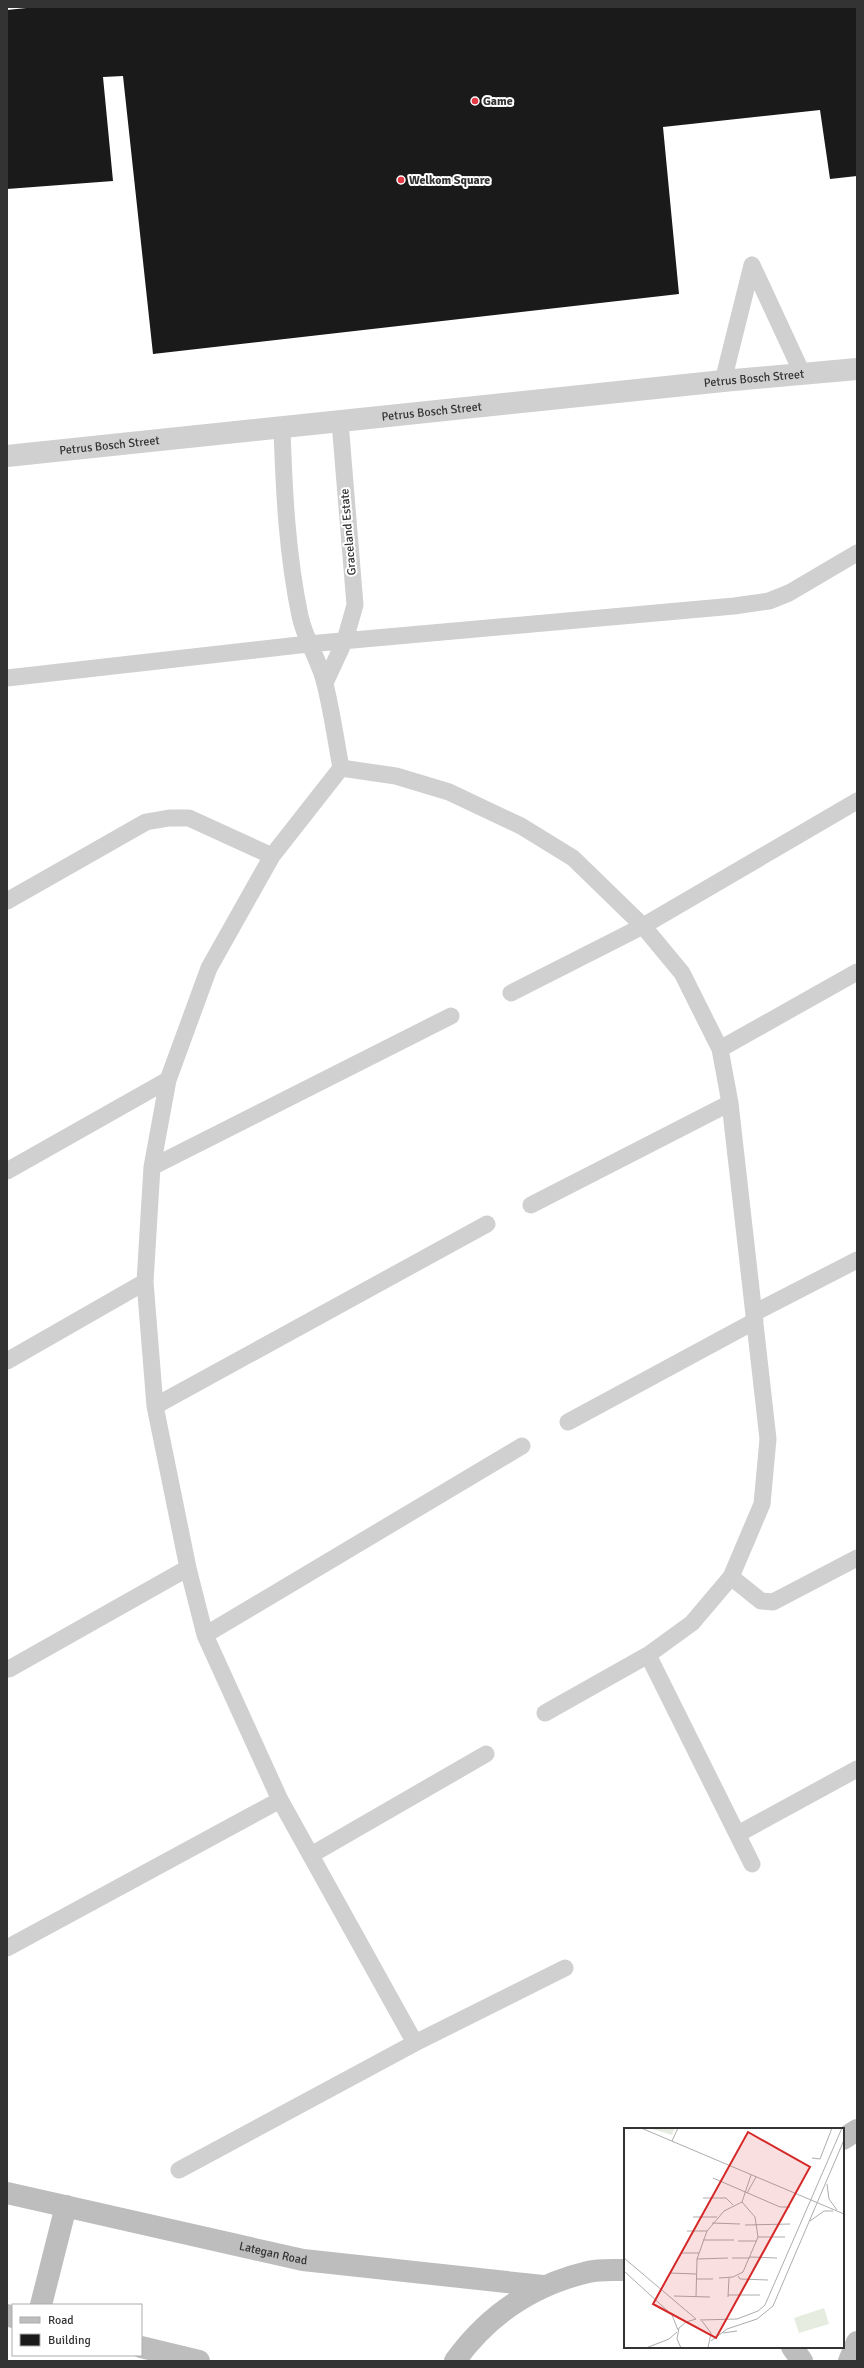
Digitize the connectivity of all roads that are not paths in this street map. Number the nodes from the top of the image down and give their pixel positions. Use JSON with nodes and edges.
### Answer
{"nodes":[{"id":1,"x":857,"y":369,"type":"edge"},
{"id":2,"x":803,"y":375,"type":"junction"},
{"id":3,"x":724,"y":381,"type":"junction"},
{"id":4,"x":340,"y":422,"type":"junction"},
{"id":5,"x":282,"y":428,"type":"junction"},
{"id":6,"x":7,"y":456,"type":"edge"},
{"id":7,"x":857,"y":553,"type":"edge"},
{"id":8,"x":345,"y":640,"type":"junction"},
{"id":9,"x":308,"y":644,"type":"junction"},
{"id":10,"x":7,"y":678,"type":"edge"},
{"id":11,"x":325,"y":683,"type":"junction"},
{"id":12,"x":341,"y":768,"type":"junction"},
{"id":13,"x":857,"y":802,"type":"edge"},
{"id":14,"x":272,"y":856,"type":"junction"},
{"id":15,"x":7,"y":901,"type":"edge"},
{"id":16,"x":642,"y":926,"type":"junction"},
{"id":17,"x":857,"y":972,"type":"edge"},
{"id":18,"x":511,"y":993,"type":"dead end"},
{"id":19,"x":451,"y":1016,"type":"dead end"},
{"id":20,"x":720,"y":1049,"type":"junction"},
{"id":21,"x":168,"y":1080,"type":"junction"},
{"id":22,"x":730,"y":1103,"type":"junction"},
{"id":23,"x":152,"y":1167,"type":"junction"},
{"id":24,"x":7,"y":1171,"type":"edge"},
{"id":25,"x":531,"y":1205,"type":"dead end"},
{"id":26,"x":487,"y":1224,"type":"dead end"},
{"id":27,"x":857,"y":1260,"type":"edge"},
{"id":28,"x":145,"y":1282,"type":"junction"},
{"id":29,"x":754,"y":1317,"type":"junction"},
{"id":30,"x":7,"y":1361,"type":"edge"},
{"id":31,"x":155,"y":1406,"type":"junction"},
{"id":32,"x":568,"y":1422,"type":"dead end"},
{"id":33,"x":522,"y":1446,"type":"dead end"},
{"id":34,"x":857,"y":1558,"type":"edge"},
{"id":35,"x":188,"y":1568,"type":"junction"},
{"id":36,"x":732,"y":1577,"type":"junction"},
{"id":37,"x":205,"y":1635,"type":"junction"},
{"id":38,"x":648,"y":1655,"type":"junction"},
{"id":39,"x":9,"y":1669,"type":"dead end"},
{"id":40,"x":545,"y":1713,"type":"dead end"},
{"id":41,"x":486,"y":1754,"type":"dead end"},
{"id":42,"x":857,"y":1769,"type":"edge"},
{"id":43,"x":280,"y":1800,"type":"junction"},
{"id":44,"x":738,"y":1834,"type":"junction"},
{"id":45,"x":311,"y":1855,"type":"junction"},
{"id":46,"x":752,"y":1864,"type":"dead end"},
{"id":47,"x":7,"y":1948,"type":"edge"},
{"id":48,"x":565,"y":1968,"type":"dead end"},
{"id":49,"x":415,"y":2043,"type":"junction"},
{"id":50,"x":857,"y":2130,"type":"edge"},
{"id":51,"x":844,"y":2138,"type":"edge"},
{"id":52,"x":179,"y":2170,"type":"dead end"},
{"id":53,"x":7,"y":2193,"type":"edge"},
{"id":54,"x":66,"y":2206,"type":"junction"},
{"id":55,"x":624,"y":2254,"type":"edge"},
{"id":56,"x":624,"y":2270,"type":"edge"},
{"id":57,"x":590,"y":2271,"type":"junction"},
{"id":58,"x":543,"y":2286,"type":"junction"},
{"id":59,"x":41,"y":2304,"type":"edge"},
{"id":60,"x":857,"y":2342,"type":"edge"},
{"id":61,"x":142,"y":2347,"type":"edge"},
{"id":62,"x":793,"y":2348,"type":"edge"},
{"id":63,"x":200,"y":2361,"type":"edge"},
{"id":64,"x":455,"y":2361,"type":"edge"},
{"id":65,"x":802,"y":2361,"type":"edge"},
{"id":66,"x":849,"y":2361,"type":"edge"}],
"edges":[{"from":1,"to":2,"type":"street","name":"Petrus Bosch Street"},
{"from":2,"to":3,"type":"street","name":"Petrus Bosch Street"},
{"from":2,"to":3,"type":"lane"},
{"from":3,"to":4,"type":"street","name":"Petrus Bosch Street"},
{"from":4,"to":5,"type":"street","name":"Petrus Bosch Street"},
{"from":4,"to":8,"type":"lane","name":"Graceland Estate"},
{"from":5,"to":6,"type":"street","name":"Petrus Bosch Street"},
{"from":5,"to":9,"type":"lane"},
{"from":7,"to":8,"type":"lane"},
{"from":8,"to":9,"type":"lane"},
{"from":8,"to":11,"type":"lane","name":"Graceland Estate"},
{"from":9,"to":10,"type":"lane"},
{"from":9,"to":11,"type":"lane"},
{"from":11,"to":12,"type":"lane"},
{"from":12,"to":14,"type":"lane"},
{"from":12,"to":16,"type":"lane"},
{"from":13,"to":16,"type":"lane"},
{"from":14,"to":15,"type":"lane"},
{"from":14,"to":21,"type":"lane"},
{"from":16,"to":18,"type":"lane"},
{"from":16,"to":20,"type":"lane"},
{"from":17,"to":20,"type":"lane"},
{"from":19,"to":23,"type":"lane"},
{"from":20,"to":22,"type":"lane"},
{"from":21,"to":23,"type":"lane"},
{"from":21,"to":24,"type":"lane"},
{"from":22,"to":25,"type":"lane"},
{"from":22,"to":29,"type":"lane"},
{"from":23,"to":28,"type":"lane"},
{"from":26,"to":31,"type":"lane"},
{"from":27,"to":29,"type":"lane"},
{"from":28,"to":30,"type":"lane"},
{"from":28,"to":31,"type":"lane"},
{"from":29,"to":32,"type":"lane"},
{"from":29,"to":36,"type":"lane"},
{"from":31,"to":35,"type":"lane"},
{"from":33,"to":37,"type":"lane"},
{"from":34,"to":36,"type":"lane"},
{"from":35,"to":37,"type":"lane"},
{"from":35,"to":39,"type":"lane"},
{"from":36,"to":38,"type":"lane"},
{"from":37,"to":43,"type":"lane"},
{"from":38,"to":40,"type":"lane"},
{"from":38,"to":44,"type":"lane"},
{"from":41,"to":45,"type":"lane"},
{"from":42,"to":44,"type":"lane"},
{"from":43,"to":45,"type":"lane"},
{"from":43,"to":47,"type":"lane"},
{"from":44,"to":46,"type":"lane"},
{"from":45,"to":49,"type":"lane"},
{"from":48,"to":49,"type":"lane"},
{"from":49,"to":52,"type":"lane"},
{"from":50,"to":51,"type":"street"},
{"from":53,"to":54,"type":"street","name":"Lategan Road"},
{"from":54,"to":58,"type":"street","name":"Lategan Road"},
{"from":54,"to":59,"type":"street"},
{"from":55,"to":57,"type":"street"},
{"from":56,"to":57,"type":"street"},
{"from":57,"to":58,"type":"street"},
{"from":58,"to":64,"type":"street"},
{"from":60,"to":66,"type":"street"},
{"from":61,"to":63,"type":"street"},
{"from":62,"to":65,"type":"street"}]}
